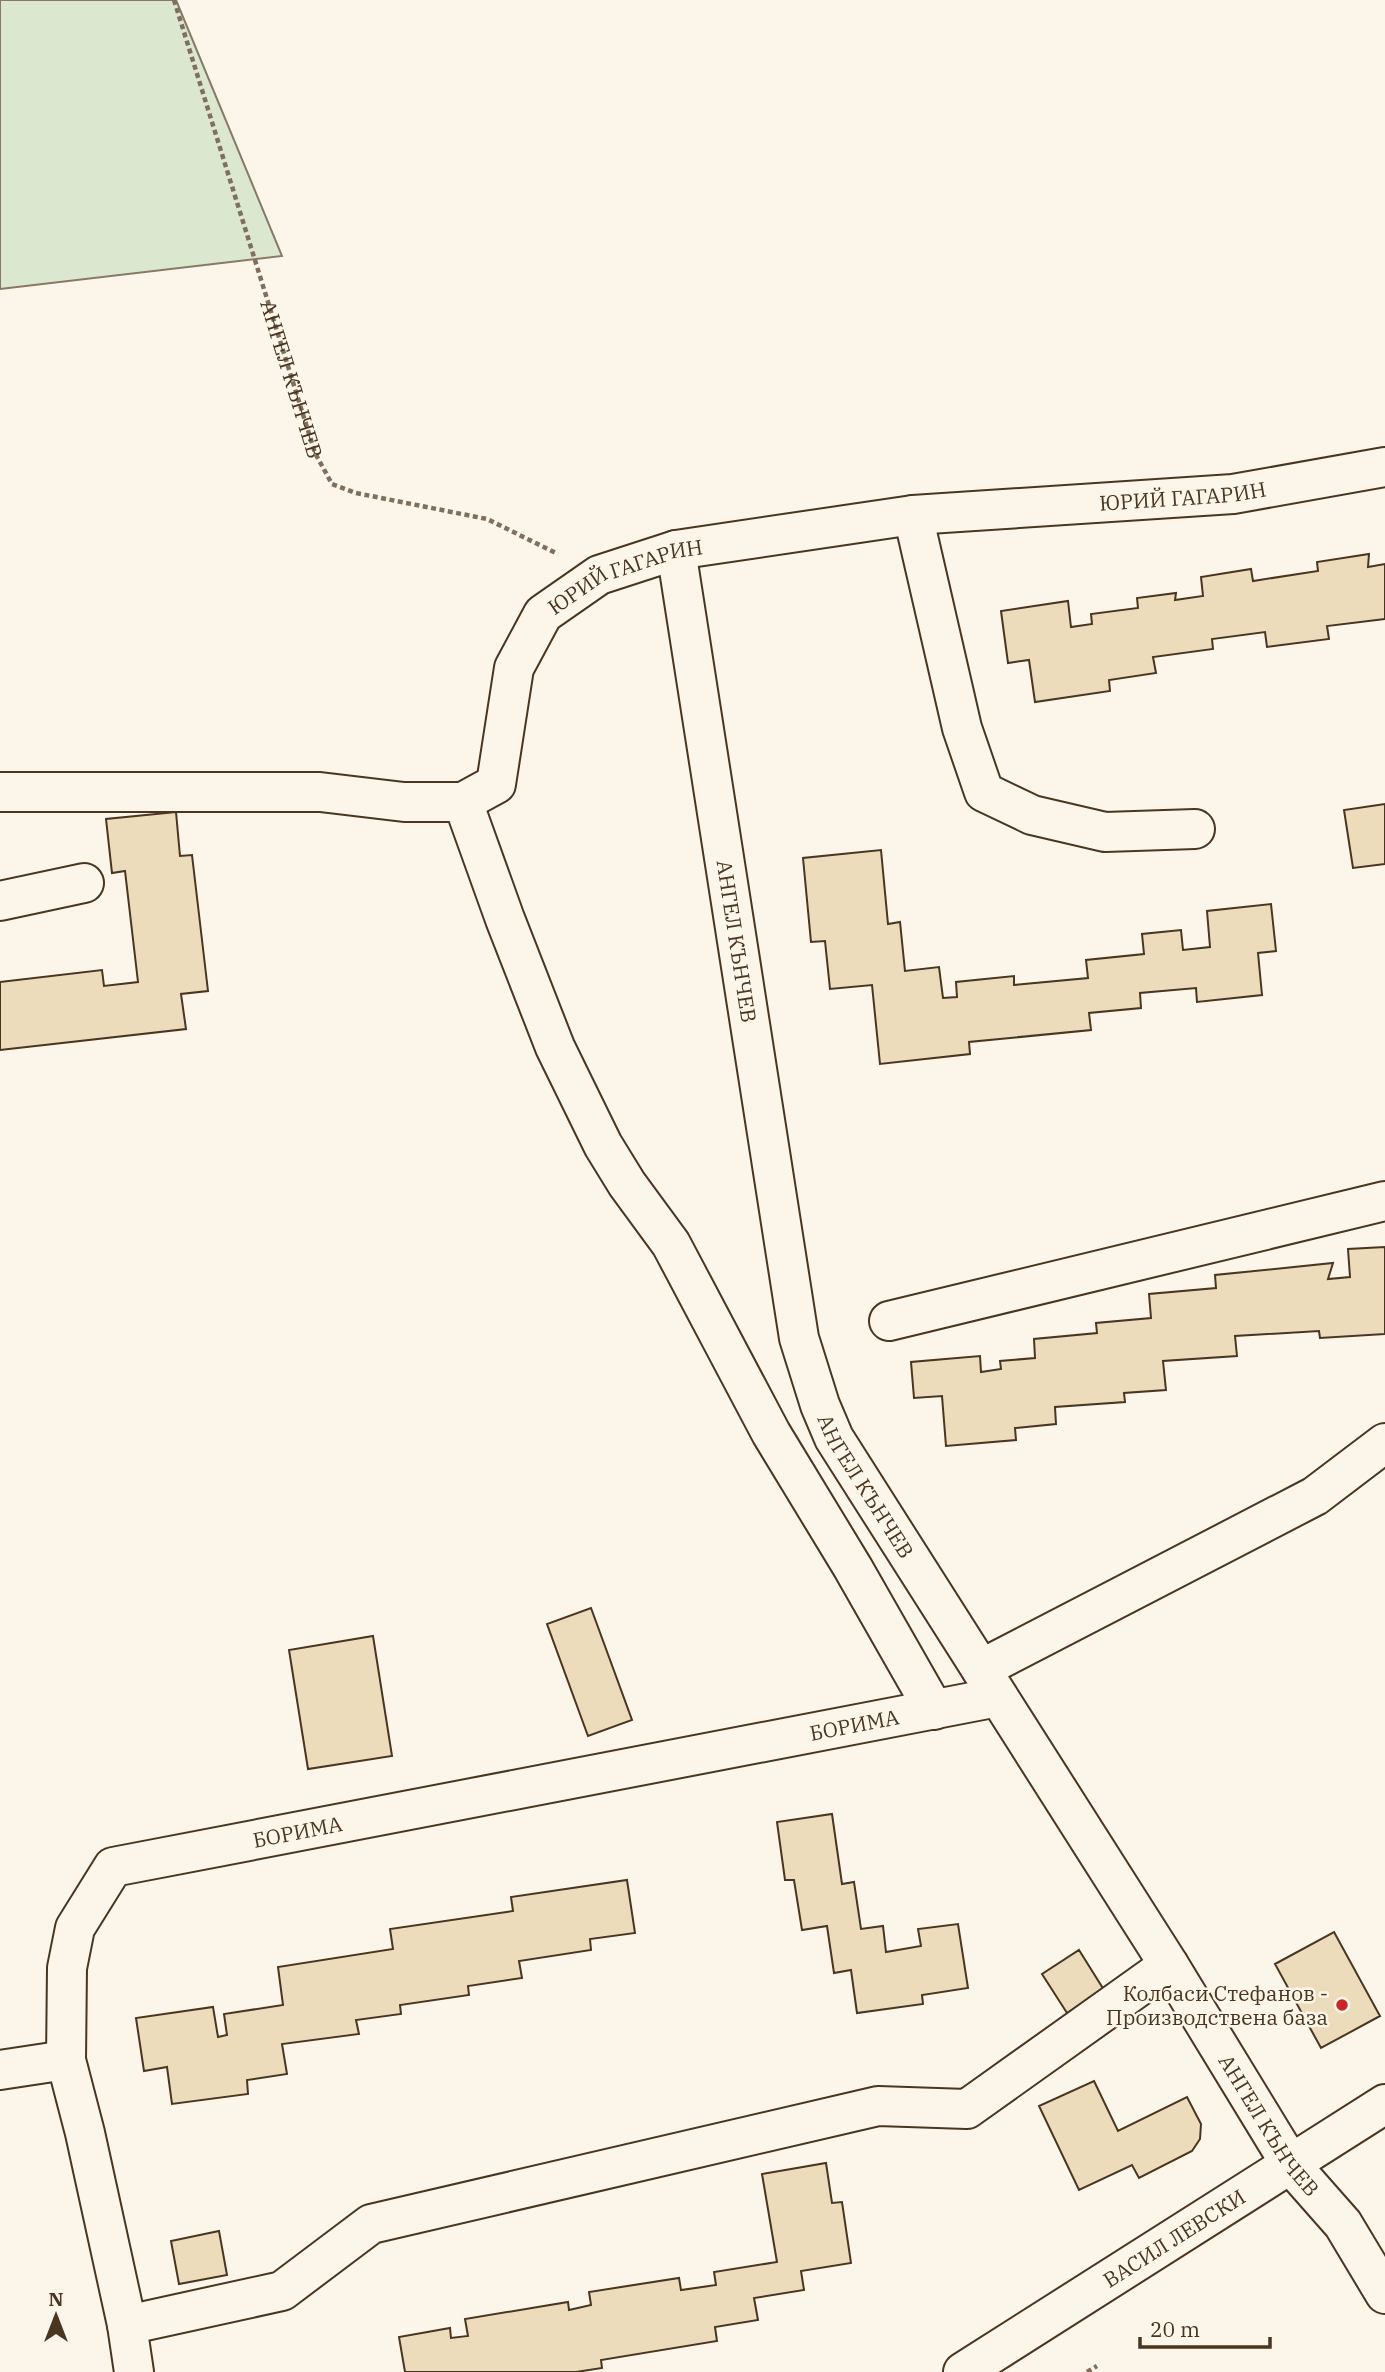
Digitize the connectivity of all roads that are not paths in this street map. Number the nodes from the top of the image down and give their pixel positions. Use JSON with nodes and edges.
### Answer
{"nodes":[{"id":1,"x":1385,"y":467,"type":"edge"},
{"id":2,"x":913,"y":515,"type":"junction"},
{"id":3,"x":676,"y":550,"type":"junction"},
{"id":4,"x":0,"y":792,"type":"edge"},
{"id":5,"x":463,"y":802,"type":"junction"},
{"id":6,"x":1195,"y":829,"type":"dead end"},
{"id":7,"x":84,"y":883,"type":"dead end"},
{"id":8,"x":0,"y":901,"type":"edge"},
{"id":9,"x":1385,"y":1201,"type":"edge"},
{"id":10,"x":889,"y":1321,"type":"dead end"},
{"id":11,"x":1385,"y":1443,"type":"edge"},
{"id":12,"x":990,"y":1683,"type":"junction"},
{"id":13,"x":934,"y":1710,"type":"junction"},
{"id":14,"x":1169,"y":1965,"type":"junction"},
{"id":15,"x":66,"y":2060,"type":"junction"},
{"id":16,"x":0,"y":2070,"type":"edge"},
{"id":17,"x":1385,"y":2104,"type":"edge"},
{"id":18,"x":1291,"y":2165,"type":"junction"},
{"id":19,"x":1385,"y":2294,"type":"edge"},
{"id":20,"x":127,"y":2325,"type":"junction"},
{"id":21,"x":134,"y":2372,"type":"edge"},
{"id":22,"x":963,"y":2372,"type":"edge"}],
"edges":[{"from":1,"to":2,"type":"street","name":"ЮРИЙ ГАГАРИН"},
{"from":2,"to":3,"type":"street","name":"ЮРИЙ ГАГАРИН"},
{"from":2,"to":6,"type":"street"},
{"from":3,"to":5,"type":"street","name":"ЮРИЙ ГАГАРИН"},
{"from":3,"to":12,"type":"street","name":"АНГЕЛ КЪНЧЕВ"},
{"from":4,"to":5,"type":"street","name":"ЮРИЙ ГАГАРИН"},
{"from":5,"to":13,"type":"street"},
{"from":7,"to":8,"type":"street"},
{"from":9,"to":10,"type":"street"},
{"from":11,"to":12,"type":"street","name":"БОРИМА"},
{"from":12,"to":13,"type":"street","name":"БОРИМА"},
{"from":12,"to":14,"type":"street","name":"АНГЕЛ КЪНЧЕВ"},
{"from":13,"to":15,"type":"street","name":"БОРИМА"},
{"from":14,"to":18,"type":"street","name":"АНГЕЛ КЪНЧЕВ"},
{"from":14,"to":20,"type":"street"},
{"from":15,"to":16,"type":"street"},
{"from":15,"to":20,"type":"street","name":"БОРИМА"},
{"from":17,"to":18,"type":"street","name":"ВАСИЛ ЛЕВСКИ"},
{"from":18,"to":19,"type":"street","name":"АНГЕЛ КЪНЧЕВ"},
{"from":18,"to":22,"type":"street","name":"ВАСИЛ ЛЕВСКИ"},
{"from":20,"to":21,"type":"street","name":"БОРИМА"}]}
